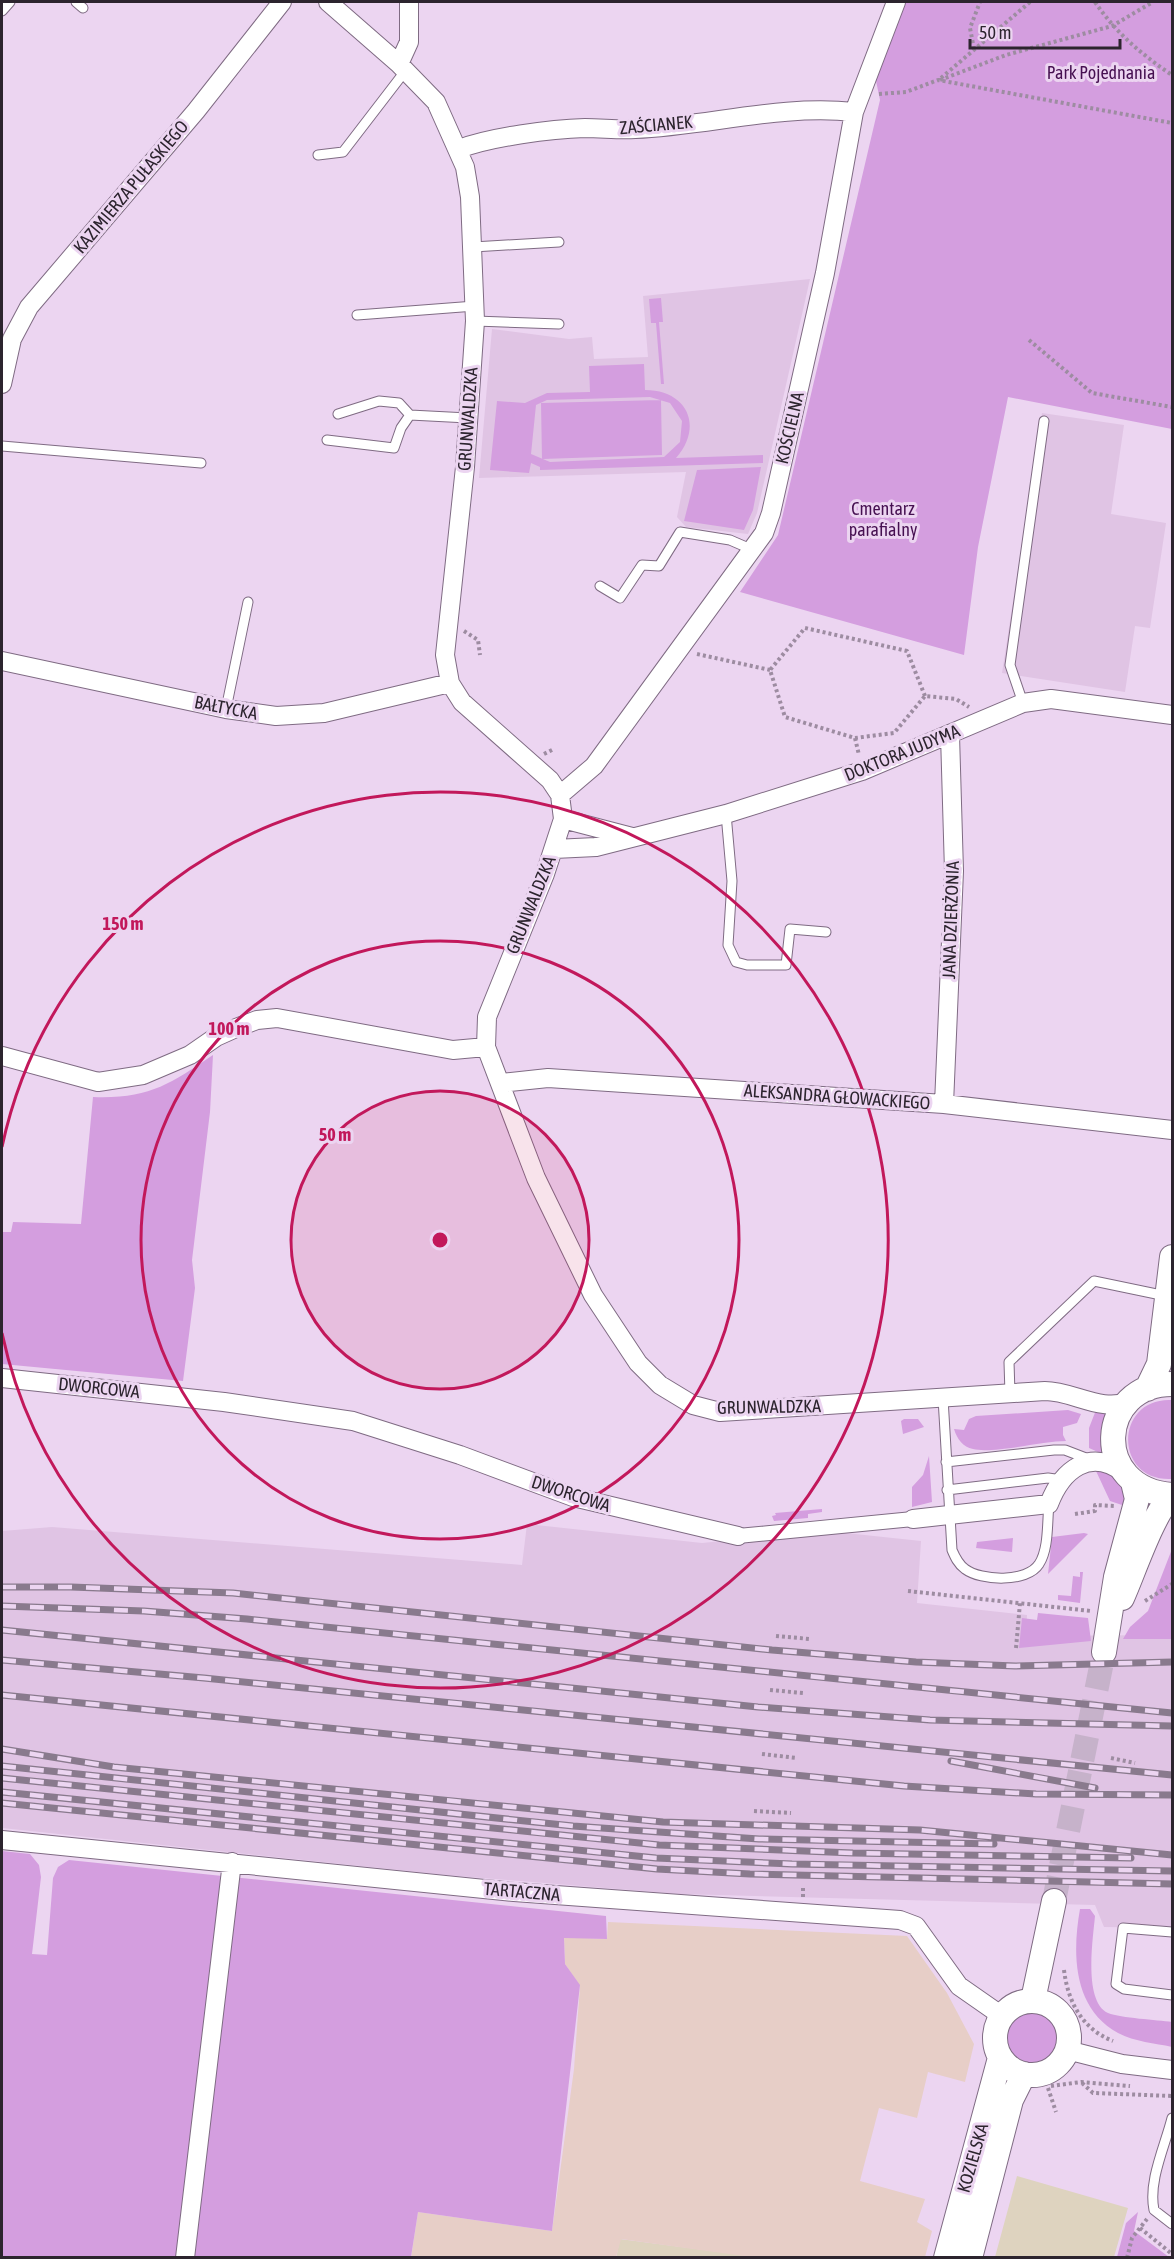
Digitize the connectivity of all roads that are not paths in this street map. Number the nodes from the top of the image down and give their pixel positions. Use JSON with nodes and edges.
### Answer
{"nodes":[{"id":1,"x":10,"y":2,"type":"edge"},
{"id":2,"x":282,"y":2,"type":"edge"},
{"id":3,"x":328,"y":2,"type":"edge"},
{"id":4,"x":409,"y":2,"type":"edge"},
{"id":5,"x":896,"y":2,"type":"edge"},
{"id":6,"x":2,"y":11,"type":"edge"},
{"id":7,"x":402,"y":67,"type":"junction"},
{"id":8,"x":854,"y":112,"type":"junction"},
{"id":9,"x":459,"y":149,"type":"junction"},
{"id":10,"x":318,"y":155,"type":"dead end"},
{"id":11,"x":559,"y":242,"type":"dead end"},
{"id":12,"x":473,"y":248,"type":"junction"},
{"id":13,"x":475,"y":314,"type":"junction"},
{"id":14,"x":357,"y":315,"type":"dead end"},
{"id":15,"x":559,"y":324,"type":"dead end"},
{"id":16,"x":2,"y":384,"type":"edge"},
{"id":17,"x":338,"y":414,"type":"dead end"},
{"id":18,"x":410,"y":415,"type":"junction"},
{"id":19,"x":468,"y":418,"type":"junction"},
{"id":20,"x":1044,"y":421,"type":"dead end"},
{"id":21,"x":327,"y":440,"type":"dead end"},
{"id":22,"x":2,"y":446,"type":"edge"},
{"id":23,"x":201,"y":463,"type":"dead end"},
{"id":24,"x":753,"y":550,"type":"junction"},
{"id":25,"x":600,"y":586,"type":"dead end"},
{"id":26,"x":249,"y":602,"type":"dead end"},
{"id":27,"x":2,"y":661,"type":"edge"},
{"id":28,"x":450,"y":683,"type":"junction"},
{"id":29,"x":1023,"y":703,"type":"junction"},
{"id":30,"x":226,"y":709,"type":"junction"},
{"id":31,"x":1173,"y":715,"type":"edge"},
{"id":32,"x":950,"y":735,"type":"junction"},
{"id":33,"x":560,"y":795,"type":"junction"},
{"id":34,"x":726,"y":814,"type":"junction"},
{"id":35,"x":563,"y":819,"type":"junction"},
{"id":36,"x":634,"y":837,"type":"junction"},
{"id":37,"x":554,"y":849,"type":"junction"},
{"id":38,"x":826,"y":932,"type":"dead end"},
{"id":39,"x":486,"y":1047,"type":"junction"},
{"id":40,"x":2,"y":1056,"type":"edge"},
{"id":41,"x":501,"y":1083,"type":"junction"},
{"id":42,"x":944,"y":1104,"type":"junction"},
{"id":43,"x":1173,"y":1130,"type":"edge"},
{"id":44,"x":1173,"y":1257,"type":"edge"},
{"id":45,"x":1166,"y":1296,"type":"junction"},
{"id":46,"x":2,"y":1378,"type":"edge"},
{"id":47,"x":1173,"y":1384,"type":"edge"},
{"id":48,"x":1010,"y":1394,"type":"junction"},
{"id":49,"x":1138,"y":1395,"type":"junction"},
{"id":50,"x":943,"y":1398,"type":"junction"},
{"id":51,"x":1093,"y":1461,"type":"junction"},
{"id":52,"x":946,"y":1462,"type":"junction"},
{"id":53,"x":1128,"y":1478,"type":"junction"},
{"id":54,"x":1062,"y":1480,"type":"junction"},
{"id":55,"x":947,"y":1490,"type":"junction"},
{"id":56,"x":1173,"y":1495,"type":"edge"},
{"id":57,"x":1049,"y":1504,"type":"junction"},
{"id":58,"x":948,"y":1515,"type":"junction"},
{"id":59,"x":913,"y":1519,"type":"joint"},
{"id":60,"x":738,"y":1536,"type":"joint"},
{"id":61,"x":1101,"y":1618,"type":"junction"},
{"id":62,"x":1104,"y":1652,"type":"tunnel mouth"},
{"id":63,"x":2,"y":1840,"type":"edge"},
{"id":64,"x":232,"y":1862,"type":"junction"},
{"id":65,"x":1054,"y":1901,"type":"tunnel mouth"},
{"id":66,"x":1173,"y":1932,"type":"edge"},
{"id":67,"x":1173,"y":1995,"type":"edge"},
{"id":68,"x":1033,"y":2000,"type":"junction"},
{"id":69,"x":1002,"y":2016,"type":"junction"},
{"id":70,"x":1067,"y":2050,"type":"junction"},
{"id":71,"x":1000,"y":2058,"type":"junction"},
{"id":72,"x":1173,"y":2070,"type":"edge"},
{"id":73,"x":1024,"y":2074,"type":"junction"},
{"id":74,"x":1173,"y":2118,"type":"edge"},
{"id":75,"x":1173,"y":2224,"type":"edge"},
{"id":76,"x":185,"y":2258,"type":"edge"},
{"id":77,"x":946,"y":2258,"type":"edge"},
{"id":78,"x":970,"y":2258,"type":"edge"}],
"edges":[{"from":1,"to":6,"type":"lane"},
{"from":2,"to":16,"type":"street","name":"KAZIMIERZA PUŁASKIEGO"},
{"from":3,"to":7,"type":"street","name":"GRUNWALDZKA"},
{"from":4,"to":7,"type":"street"},
{"from":5,"to":8,"type":"street","name":"KOŚCIELNA"},
{"from":7,"to":9,"type":"street","name":"GRUNWALDZKA"},
{"from":7,"to":10,"type":"lane"},
{"from":8,"to":9,"type":"street","name":"ZAŚCIANEK"},
{"from":8,"to":24,"type":"street","name":"KOŚCIELNA"},
{"from":9,"to":12,"type":"street","name":"GRUNWALDZKA"},
{"from":11,"to":12,"type":"lane"},
{"from":12,"to":13,"type":"street","name":"GRUNWALDZKA"},
{"from":13,"to":14,"type":"lane"},
{"from":13,"to":15,"type":"lane"},
{"from":13,"to":19,"type":"street","name":"GRUNWALDZKA"},
{"from":17,"to":18,"type":"lane"},
{"from":18,"to":19,"type":"lane"},
{"from":18,"to":21,"type":"lane"},
{"from":19,"to":28,"type":"street","name":"GRUNWALDZKA"},
{"from":20,"to":29,"type":"lane"},
{"from":22,"to":23,"type":"lane"},
{"from":24,"to":25,"type":"lane"},
{"from":24,"to":33,"type":"street","name":"KOŚCIELNA"},
{"from":26,"to":30,"type":"lane"},
{"from":27,"to":30,"type":"street","name":"BAŁTYCKA"},
{"from":28,"to":30,"type":"street","name":"BAŁTYCKA"},
{"from":28,"to":33,"type":"street","name":"GRUNWALDZKA"},
{"from":29,"to":31,"type":"street","name":"DOKTORA JUDYMA"},
{"from":29,"to":32,"type":"street","name":"DOKTORA JUDYMA"},
{"from":32,"to":34,"type":"street","name":"DOKTORA JUDYMA"},
{"from":32,"to":42,"type":"street","name":"JANA DZIERŻONIA"},
{"from":33,"to":35,"type":"street","name":"GRUNWALDZKA"},
{"from":34,"to":36,"type":"street","name":"DOKTORA JUDYMA"},
{"from":34,"to":38,"type":"lane"},
{"from":35,"to":36,"type":"street","name":"DOKTORA JUDYMA"},
{"from":35,"to":37,"type":"street","name":"GRUNWALDZKA"},
{"from":36,"to":37,"type":"street","name":"DOKTORA JUDYMA"},
{"from":37,"to":39,"type":"street","name":"GRUNWALDZKA"},
{"from":39,"to":40,"type":"street"},
{"from":39,"to":41,"type":"street","name":"GRUNWALDZKA"},
{"from":41,"to":42,"type":"street","name":"ALEKSANDRA GŁOWACKIEGO"},
{"from":41,"to":50,"type":"street","name":"GRUNWALDZKA"},
{"from":42,"to":43,"type":"street","name":"ALEKSANDRA GŁOWACKIEGO"},
{"from":44,"to":45,"type":"main road"},
{"from":45,"to":48,"type":"lane"},
{"from":45,"to":49,"type":"main road"},
{"from":46,"to":60,"type":"street","name":"DWORCOWA"},
{"from":47,"to":49,"type":"main road"},
{"from":48,"to":49,"type":"street","name":"GRUNWALDZKA"},
{"from":48,"to":50,"type":"street","name":"GRUNWALDZKA"},
{"from":49,"to":53,"type":"main road"},
{"from":50,"to":52,"type":"lane"},
{"from":51,"to":52,"type":"lane"},
{"from":51,"to":53,"type":"street"},
{"from":51,"to":54,"type":"street"},
{"from":52,"to":55,"type":"lane"},
{"from":53,"to":56,"type":"main road"},
{"from":53,"to":61,"type":"main road"},
{"from":54,"to":55,"type":"lane"},
{"from":54,"to":57,"type":"street"},
{"from":55,"to":58,"type":"lane"},
{"from":56,"to":61,"type":"main road"},
{"from":57,"to":58,"type":"street","name":"DWORCOWA"},
{"from":57,"to":58,"type":"lane"},
{"from":58,"to":59,"type":"street","name":"DWORCOWA"},
{"from":59,"to":60,"type":"street","name":"DWORCOWA"},
{"from":61,"to":62,"type":"main road"},
{"from":63,"to":64,"type":"street","name":"TARTACZNA"},
{"from":64,"to":69,"type":"street","name":"TARTACZNA"},
{"from":64,"to":76,"type":"street"},
{"from":65,"to":68,"type":"main road"},
{"from":66,"to":67,"type":"lane"},
{"from":68,"to":69,"type":"main road"},
{"from":68,"to":70,"type":"main road"},
{"from":69,"to":71,"type":"main road"},
{"from":70,"to":72,"type":"street"},
{"from":70,"to":73,"type":"main road"},
{"from":71,"to":73,"type":"main road"},
{"from":71,"to":77,"type":"main road","name":"KOZIELSKA"},
{"from":73,"to":78,"type":"main road","name":"KOZIELSKA"},
{"from":74,"to":75,"type":"lane"}]}
